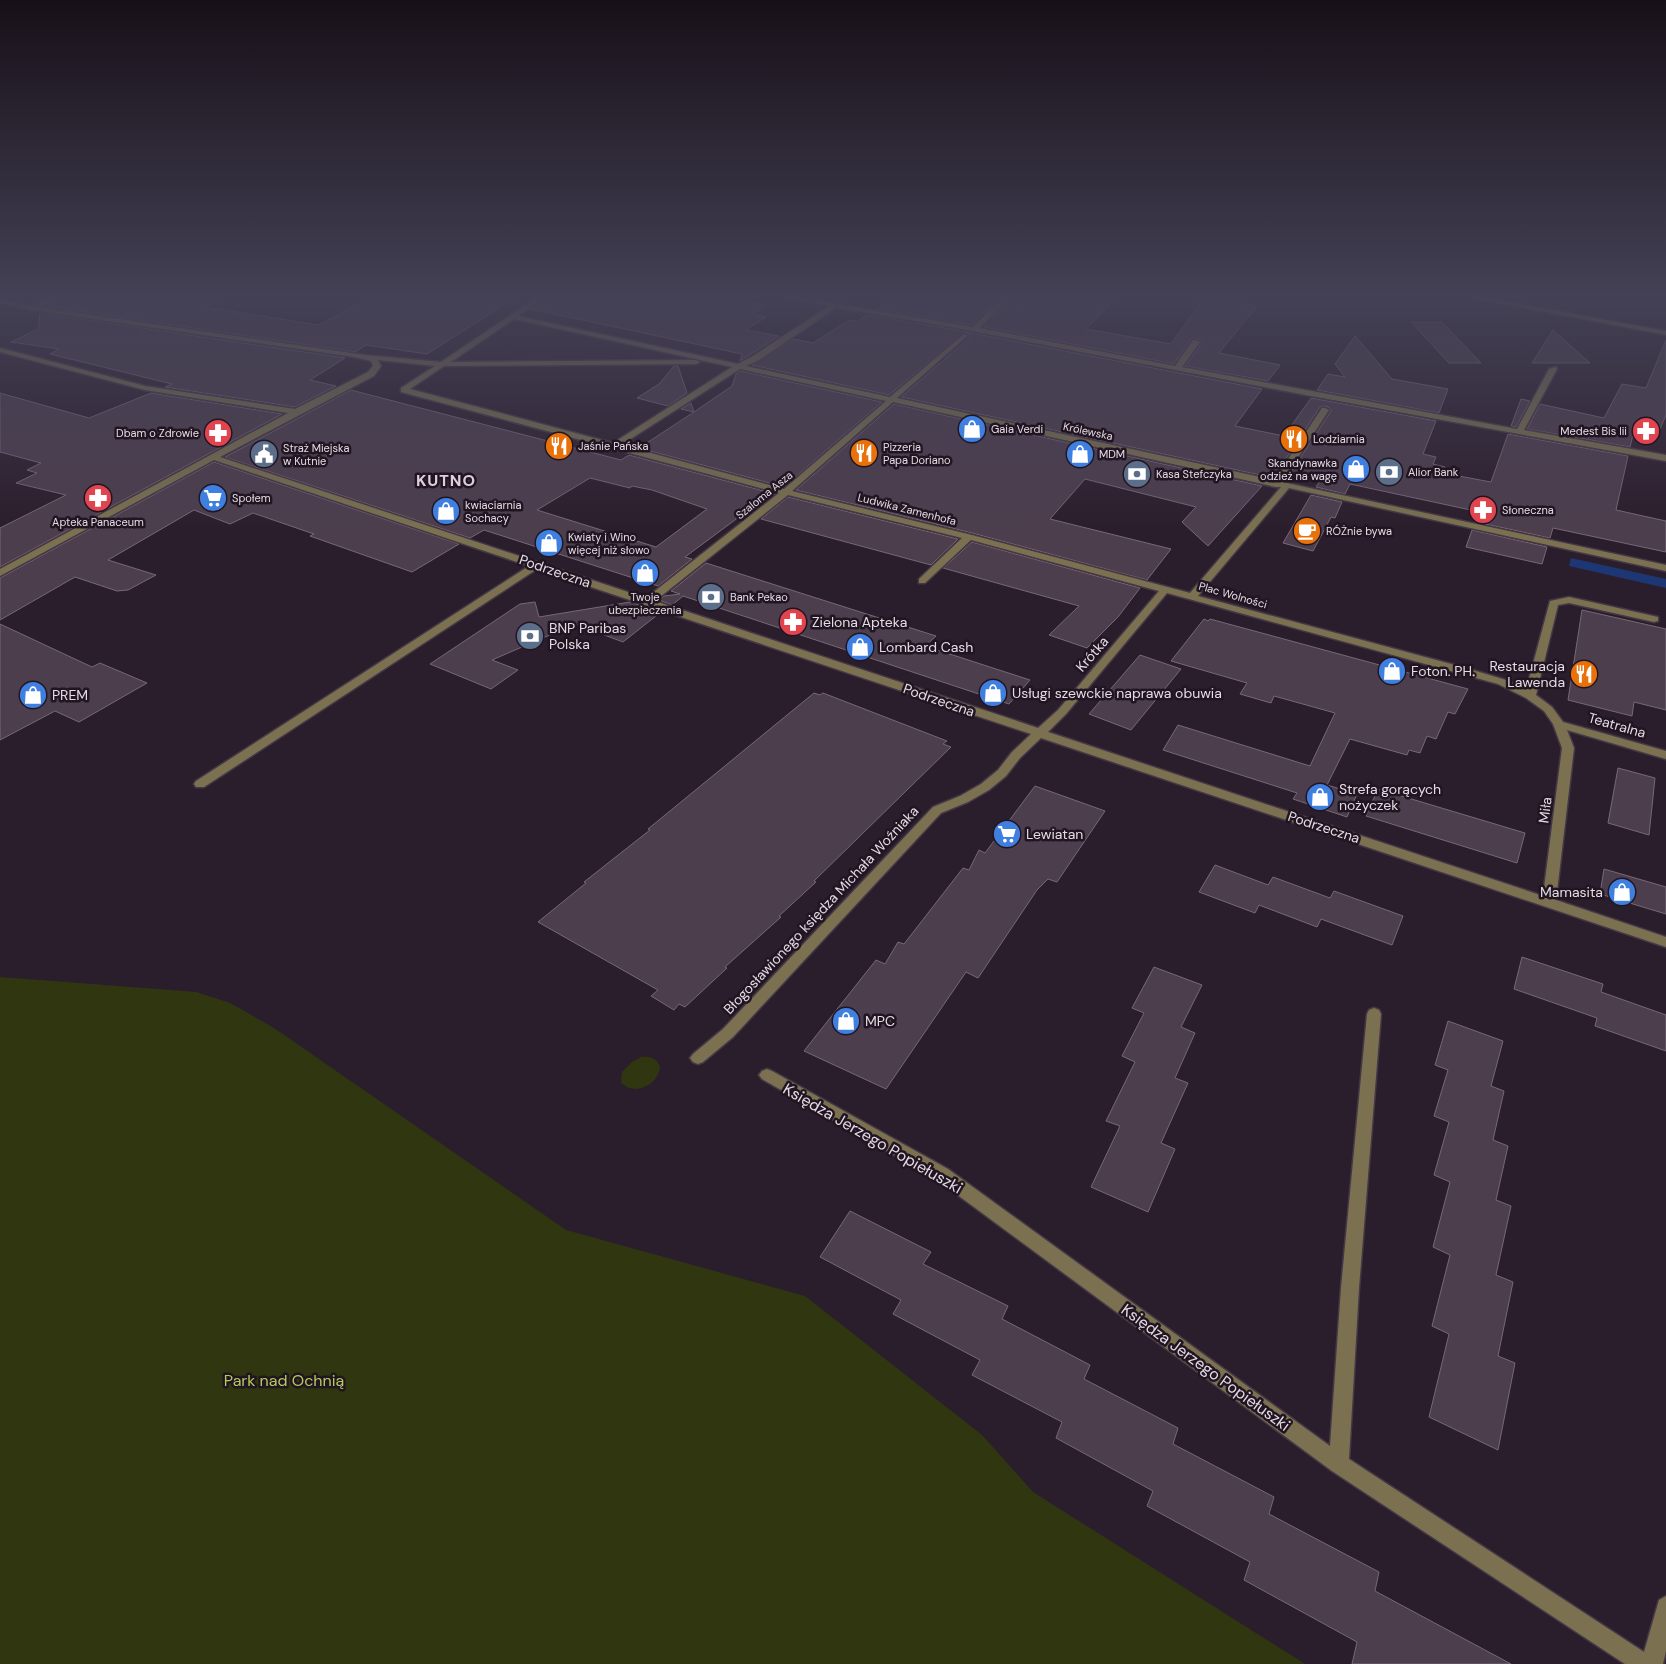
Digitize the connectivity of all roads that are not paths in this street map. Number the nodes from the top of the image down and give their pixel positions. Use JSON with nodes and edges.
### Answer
{"nodes":[{"id":1,"x":91,"y":374,"type":"edge"},
{"id":2,"x":371,"y":374,"type":"edge"},
{"id":3,"x":427,"y":374,"type":"edge"},
{"id":4,"x":727,"y":374,"type":"edge"},
{"id":5,"x":773,"y":374,"type":"edge"},
{"id":6,"x":921,"y":374,"type":"edge"},
{"id":7,"x":1207,"y":374,"type":"edge"},
{"id":8,"x":1551,"y":374,"type":"edge"},
{"id":9,"x":891,"y":400,"type":"junction"},
{"id":10,"x":1325,"y":410,"type":"dead end"},
{"id":11,"x":296,"y":412,"type":"junction"},
{"id":12,"x":1519,"y":432,"type":"junction"},
{"id":13,"x":616,"y":446,"type":"junction"},
{"id":14,"x":213,"y":456,"type":"junction"},
{"id":15,"x":1666,"y":458,"type":"edge"},
{"id":16,"x":1276,"y":484,"type":"junction"},
{"id":17,"x":1286,"y":486,"type":"junction"},
{"id":18,"x":786,"y":492,"type":"junction"},
{"id":19,"x":969,"y":537,"type":"junction"},
{"id":20,"x":538,"y":564,"type":"junction"},
{"id":21,"x":1666,"y":568,"type":"edge"},
{"id":22,"x":0,"y":573,"type":"edge"},
{"id":23,"x":922,"y":581,"type":"dead end"},
{"id":24,"x":1164,"y":591,"type":"junction"},
{"id":25,"x":1190,"y":598,"type":"junction"},
{"id":26,"x":646,"y":602,"type":"junction"},
{"id":27,"x":1654,"y":619,"type":"dead end"},
{"id":28,"x":1530,"y":696,"type":"junction"},
{"id":29,"x":1559,"y":724,"type":"junction"},
{"id":30,"x":1038,"y":733,"type":"junction"},
{"id":31,"x":1666,"y":755,"type":"edge"},
{"id":32,"x":200,"y":784,"type":"dead end"},
{"id":33,"x":1549,"y":901,"type":"junction"},
{"id":34,"x":1666,"y":942,"type":"edge"},
{"id":35,"x":1374,"y":1014,"type":"dead end"},
{"id":36,"x":698,"y":1058,"type":"dead end"},
{"id":37,"x":767,"y":1075,"type":"dead end"},
{"id":38,"x":1339,"y":1464,"type":"junction"},
{"id":39,"x":1666,"y":1607,"type":"edge"},
{"id":40,"x":1644,"y":1664,"type":"edge"},
{"id":41,"x":1652,"y":1664,"type":"edge"}],
"edges":[{"from":1,"to":11,"type":"street"},
{"from":2,"to":11,"type":"street"},
{"from":3,"to":13,"type":"street","name":"Ludwika Zamenhofa"},
{"from":4,"to":13,"type":"street"},
{"from":5,"to":9,"type":"street","name":"Królewska"},
{"from":6,"to":9,"type":"street","name":"Szaloma Asza"},
{"from":7,"to":12,"type":"street"},
{"from":8,"to":12,"type":"street"},
{"from":9,"to":16,"type":"street","name":"Królewska"},
{"from":9,"to":18,"type":"street","name":"Szaloma Asza"},
{"from":10,"to":16,"type":"street"},
{"from":11,"to":14,"type":"street"},
{"from":12,"to":15,"type":"street"},
{"from":13,"to":18,"type":"street","name":"Ludwika Zamenhofa"},
{"from":14,"to":20,"type":"street","name":"Podrzeczna"},
{"from":14,"to":22,"type":"street"},
{"from":16,"to":17,"type":"street","name":"Królewska"},
{"from":17,"to":21,"type":"street"},
{"from":17,"to":25,"type":"street","name":"Plac Wolności"},
{"from":18,"to":19,"type":"street","name":"Ludwika Zamenhofa"},
{"from":18,"to":26,"type":"street","name":"Szaloma Asza"},
{"from":19,"to":23,"type":"street"},
{"from":19,"to":24,"type":"street","name":"Ludwika Zamenhofa"},
{"from":20,"to":26,"type":"street","name":"Podrzeczna"},
{"from":20,"to":32,"type":"street"},
{"from":24,"to":25,"type":"street","name":"Ludwika Zamenhofa"},
{"from":24,"to":30,"type":"street","name":"Krótka"},
{"from":25,"to":28,"type":"street","name":"Plac Wolności"},
{"from":26,"to":30,"type":"street","name":"Podrzeczna"},
{"from":27,"to":28,"type":"street"},
{"from":28,"to":29,"type":"street","name":"Plac Wolności"},
{"from":29,"to":31,"type":"street","name":"Teatralna"},
{"from":29,"to":33,"type":"street","name":"Miła"},
{"from":30,"to":33,"type":"street","name":"Podrzeczna"},
{"from":30,"to":36,"type":"street","name":"Błogosławionego księdza Michała Woźniaka"},
{"from":33,"to":34,"type":"street","name":"Podrzeczna"},
{"from":35,"to":38,"type":"street"},
{"from":37,"to":38,"type":"street","name":"Księdza Jerzego Popiełuszki"},
{"from":38,"to":40,"type":"street","name":"Księdza Jerzego Popiełuszki"},
{"from":39,"to":41,"type":"street"}]}
